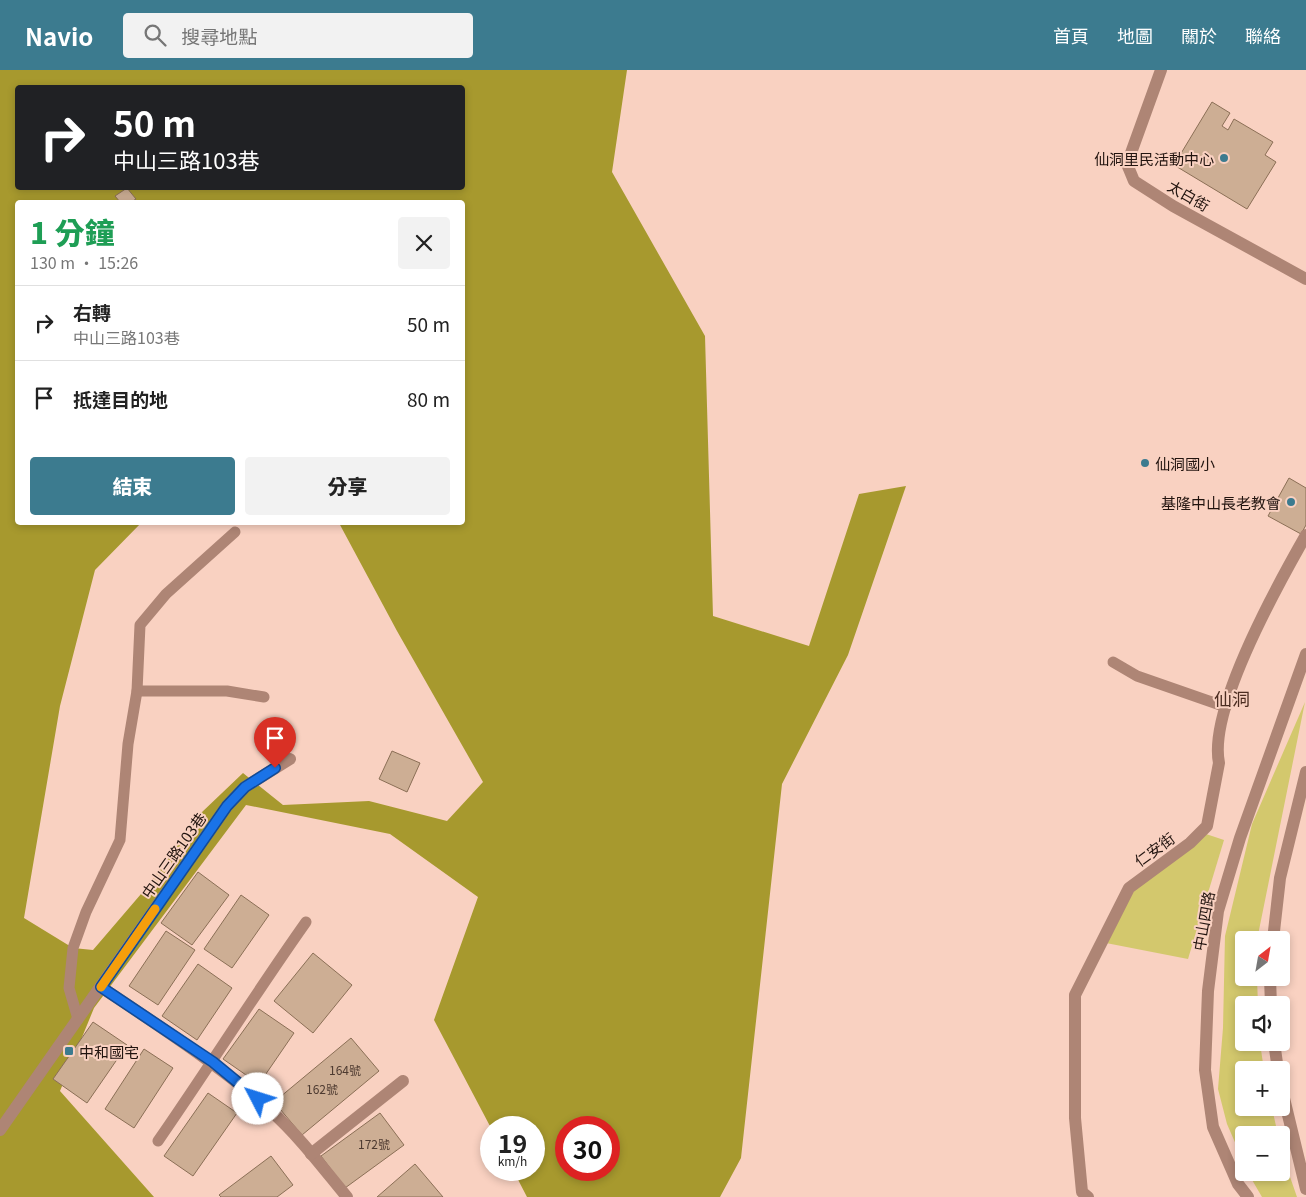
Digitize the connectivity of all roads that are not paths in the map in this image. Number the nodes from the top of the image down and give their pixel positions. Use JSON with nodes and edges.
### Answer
{"nodes":[{"id":1,"x":1161,"y":70,"type":"edge"},
{"id":2,"x":1306,"y":279,"type":"edge"},
{"id":3,"x":235,"y":532,"type":"dead end"},
{"id":4,"x":1306,"y":535,"type":"edge"},
{"id":5,"x":1306,"y":654,"type":"edge"},
{"id":6,"x":1113,"y":662,"type":"dead end"},
{"id":7,"x":137,"y":691,"type":"junction"},
{"id":8,"x":264,"y":697,"type":"dead end"},
{"id":9,"x":1226,"y":707,"type":"junction"},
{"id":10,"x":290,"y":759,"type":"dead end"},
{"id":11,"x":1306,"y":772,"type":"edge"},
{"id":12,"x":306,"y":922,"type":"dead end"},
{"id":13,"x":1274,"y":931,"type":"edge"},
{"id":14,"x":101,"y":987,"type":"junction"},
{"id":15,"x":78,"y":1019,"type":"junction"},
{"id":16,"x":213,"y":1062,"type":"junction"},
{"id":17,"x":403,"y":1081,"type":"dead end"},
{"id":18,"x":1288,"y":1116,"type":"edge"},
{"id":19,"x":0,"y":1130,"type":"edge"},
{"id":20,"x":158,"y":1141,"type":"dead end"},
{"id":21,"x":312,"y":1154,"type":"junction"},
{"id":22,"x":1306,"y":1189,"type":"edge"},
{"id":23,"x":347,"y":1197,"type":"edge"},
{"id":24,"x":1088,"y":1197,"type":"edge"},
{"id":25,"x":1248,"y":1197,"type":"edge"}],
"edges":[{"from":1,"to":2,"type":"street","name":"太白街"},
{"from":3,"to":7,"type":"lane"},
{"from":4,"to":9,"type":"street","name":"仁安街"},
{"from":5,"to":25,"type":"street","name":"中山四路"},
{"from":6,"to":9,"type":"lane"},
{"from":7,"to":8,"type":"lane"},
{"from":7,"to":15,"type":"lane"},
{"from":9,"to":24,"type":"street","name":"仁安街"},
{"from":10,"to":14,"type":"street","name":"中山三路103巷"},
{"from":11,"to":13,"type":"street"},
{"from":12,"to":16,"type":"lane"},
{"from":14,"to":15,"type":"street","name":"中山三路103巷"},
{"from":14,"to":16,"type":"street"},
{"from":15,"to":19,"type":"street","name":"中山三路103巷"},
{"from":16,"to":20,"type":"lane"},
{"from":16,"to":21,"type":"street"},
{"from":17,"to":21,"type":"street"},
{"from":18,"to":22,"type":"street"},
{"from":21,"to":23,"type":"street"}]}
